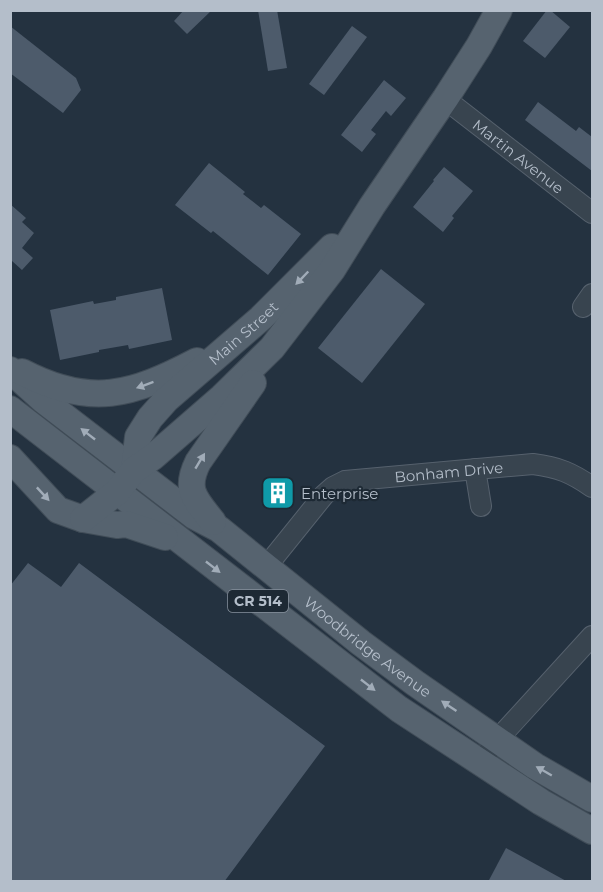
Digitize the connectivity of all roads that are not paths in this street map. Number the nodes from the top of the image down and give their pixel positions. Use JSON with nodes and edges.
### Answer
{"nodes":[{"id":1,"x":499,"y":10,"type":"edge"},
{"id":2,"x":445,"y":99,"type":"junction"},
{"id":3,"x":372,"y":206,"type":"junction"},
{"id":4,"x":592,"y":213,"type":"edge"},
{"id":5,"x":235,"y":341,"type":"junction"},
{"id":6,"x":272,"y":348,"type":"junction"},
{"id":7,"x":10,"y":368,"type":"edge"},
{"id":8,"x":10,"y":409,"type":"edge"},
{"id":9,"x":10,"y":458,"type":"edge"},
{"id":10,"x":475,"y":469,"type":"junction"},
{"id":11,"x":134,"y":470,"type":"junction"},
{"id":12,"x":592,"y":487,"type":"edge"},
{"id":13,"x":117,"y":492,"type":"junction"},
{"id":14,"x":481,"y":506,"type":"dead end"},
{"id":15,"x":83,"y":519,"type":"junction"},
{"id":16,"x":219,"y":529,"type":"junction"},
{"id":17,"x":185,"y":545,"type":"junction"},
{"id":18,"x":266,"y":567,"type":"junction"},
{"id":19,"x":592,"y":636,"type":"edge"},
{"id":20,"x":498,"y":739,"type":"junction"},
{"id":21,"x":480,"y":762,"type":"junction"},
{"id":22,"x":592,"y":799,"type":"edge"},
{"id":23,"x":592,"y":831,"type":"edge"}],
"edges":[{"from":1,"to":2,"type":"main road","name":"Main Street"},
{"from":2,"to":3,"type":"main road","name":"Main Street"},
{"from":2,"to":4,"type":"street","name":"Martin Avenue"},
{"from":3,"to":5,"type":"main road","name":"Main Street","one_way":true},
{"from":3,"to":6,"type":"main road","name":"Main Street"},
{"from":5,"to":7,"type":"main road","one_way":true},
{"from":5,"to":11,"type":"main road","name":"Main Street"},
{"from":6,"to":11,"type":"main road","name":"Main Street"},
{"from":16,"to":6,"type":"main road","one_way":true},
{"from":11,"to":7,"type":"main road","name":"Woodbridge Avenue","number":"CR 514","one_way":true},
{"from":8,"to":13,"type":"main road","name":"Woodbridge Avenue","number":"CR 514"},
{"from":9,"to":15,"type":"main road","one_way":true},
{"from":10,"to":12,"type":"street","name":"Bonham Drive"},
{"from":10,"to":14,"type":"street"},
{"from":10,"to":18,"type":"street","name":"Bonham Drive"},
{"from":11,"to":13,"type":"main road","name":"Main Street"},
{"from":11,"to":16,"type":"main road","name":"Woodbridge Avenue","number":"CR 514"},
{"from":13,"to":15,"type":"main road","name":"Main Street"},
{"from":13,"to":17,"type":"main road","name":"Woodbridge Avenue","number":"CR 514"},
{"from":15,"to":17,"type":"main road"},
{"from":16,"to":18,"type":"main road","name":"Woodbridge Avenue","number":"CR 514"},
{"from":17,"to":21,"type":"main road","name":"Woodbridge Avenue","number":"CR 514","one_way":true},
{"from":20,"to":18,"type":"main road","name":"Woodbridge Avenue","number":"CR 514","one_way":true},
{"from":19,"to":20,"type":"street"},
{"from":20,"to":21,"type":"street"},
{"from":22,"to":20,"type":"main road","name":"Woodbridge Avenue","number":"CR 514","one_way":true},
{"from":21,"to":23,"type":"main road","name":"Woodbridge Avenue","number":"CR 514"}]}
